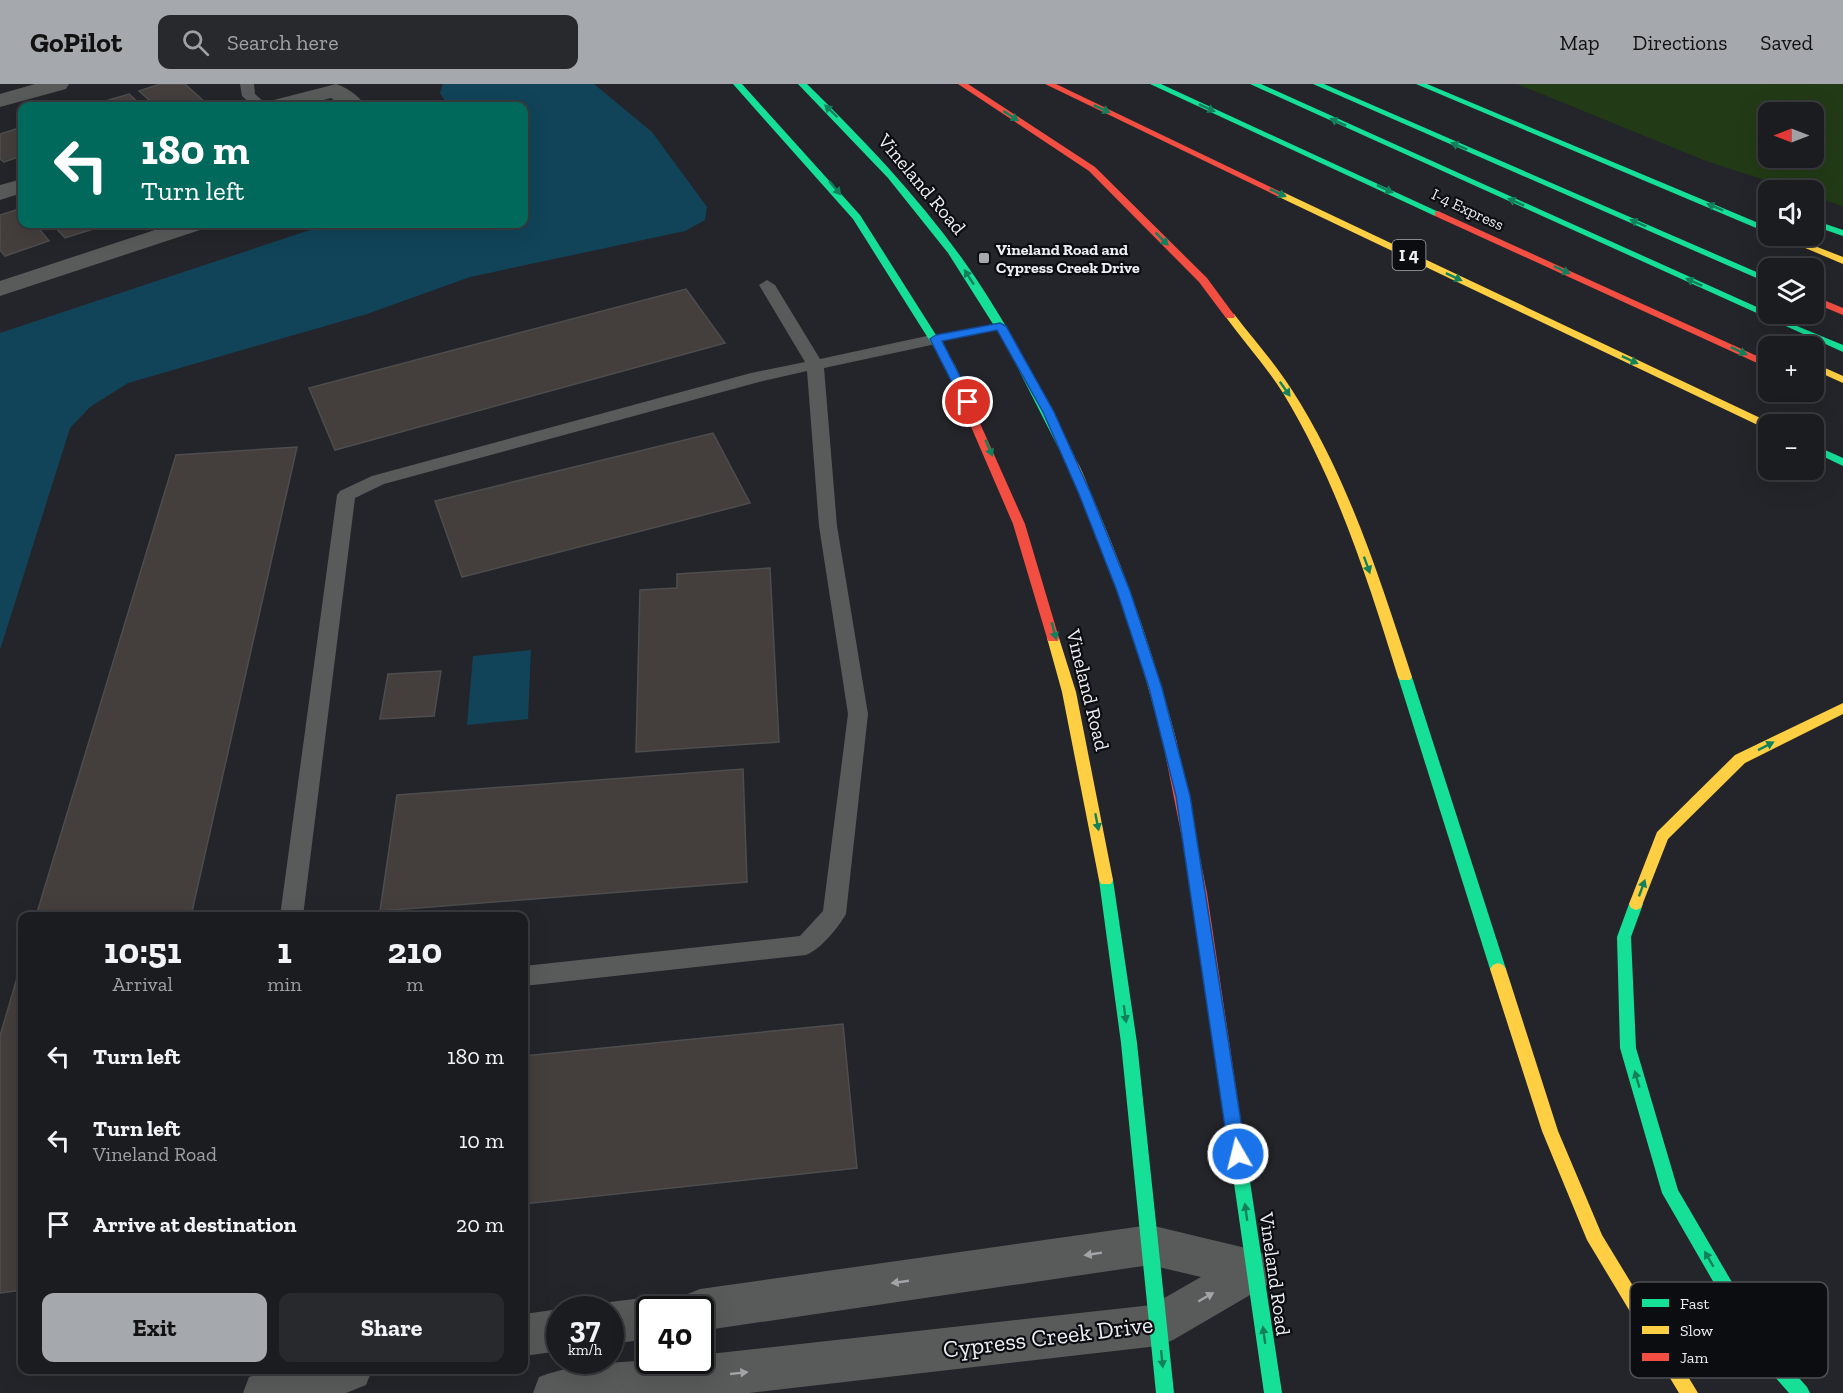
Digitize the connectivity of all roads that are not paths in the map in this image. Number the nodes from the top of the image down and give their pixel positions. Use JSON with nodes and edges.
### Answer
{"nodes":[{"id":1,"x":58,"y":84,"type":"edge"},
{"id":2,"x":247,"y":84,"type":"edge"},
{"id":3,"x":737,"y":84,"type":"edge"},
{"id":4,"x":802,"y":84,"type":"edge"},
{"id":5,"x":963,"y":84,"type":"edge"},
{"id":6,"x":1049,"y":84,"type":"edge"},
{"id":7,"x":1154,"y":84,"type":"edge"},
{"id":8,"x":1254,"y":84,"type":"edge"},
{"id":9,"x":1317,"y":84,"type":"edge"},
{"id":10,"x":1420,"y":84,"type":"edge"},
{"id":11,"x":339,"y":87,"type":"edge"},
{"id":12,"x":0,"y":101,"type":"edge"},
{"id":13,"x":256,"y":102,"type":"edge"},
{"id":14,"x":291,"y":102,"type":"edge"},
{"id":15,"x":352,"y":102,"type":"edge"},
{"id":16,"x":1577,"y":149,"type":"junction"},
{"id":17,"x":1676,"y":176,"type":"dead end"},
{"id":18,"x":18,"y":187,"type":"edge"},
{"id":19,"x":0,"y":193,"type":"edge"},
{"id":20,"x":1758,"y":226,"type":"edge"},
{"id":21,"x":1824,"y":226,"type":"edge"},
{"id":22,"x":183,"y":228,"type":"edge"},
{"id":23,"x":1843,"y":233,"type":"edge"},
{"id":24,"x":1806,"y":246,"type":"edge"},
{"id":25,"x":1843,"y":261,"type":"edge"},
{"id":26,"x":1758,"y":276,"type":"edge"},
{"id":27,"x":767,"y":285,"type":"dead end"},
{"id":28,"x":0,"y":289,"type":"edge"},
{"id":29,"x":1824,"y":303,"type":"edge"},
{"id":30,"x":1843,"y":312,"type":"edge"},
{"id":31,"x":1000,"y":326,"type":"junction"},
{"id":32,"x":936,"y":339,"type":"junction"},
{"id":33,"x":1843,"y":349,"type":"edge"},
{"id":34,"x":1758,"y":360,"type":"edge"},
{"id":35,"x":815,"y":365,"type":"junction"},
{"id":36,"x":1824,"y":371,"type":"edge"},
{"id":37,"x":1843,"y":380,"type":"edge"},
{"id":38,"x":1758,"y":421,"type":"edge"},
{"id":39,"x":1824,"y":452,"type":"edge"},
{"id":40,"x":1843,"y":462,"type":"edge"},
{"id":41,"x":1843,"y":708,"type":"edge"},
{"id":42,"x":292,"y":912,"type":"edge"},
{"id":43,"x":528,"y":976,"type":"edge"},
{"id":44,"x":1150,"y":1245,"type":"junction"},
{"id":45,"x":1254,"y":1270,"type":"junction"},
{"id":46,"x":1723,"y":1282,"type":"edge"},
{"id":47,"x":1630,"y":1296,"type":"edge"},
{"id":48,"x":714,"y":1308,"type":"edge"},
{"id":49,"x":1158,"y":1325,"type":"junction"},
{"id":50,"x":546,"y":1332,"type":"edge"},
{"id":51,"x":528,"y":1334,"type":"edge"},
{"id":52,"x":335,"y":1374,"type":"edge"},
{"id":53,"x":1680,"y":1378,"type":"edge"},
{"id":54,"x":1788,"y":1378,"type":"edge"},
{"id":55,"x":265,"y":1393,"type":"edge"},
{"id":56,"x":555,"y":1393,"type":"edge"},
{"id":57,"x":1165,"y":1393,"type":"edge"},
{"id":58,"x":1272,"y":1393,"type":"edge"},
{"id":59,"x":1689,"y":1393,"type":"edge"},
{"id":60,"x":1801,"y":1393,"type":"edge"}],
"edges":[{"from":1,"to":12,"type":"street"},
{"from":2,"to":13,"type":"lane"},
{"from":3,"to":32,"type":"main road","name":"Vineland Road","one_way":true},
{"from":31,"to":4,"type":"main road","name":"Vineland Road","one_way":true},
{"from":5,"to":47,"type":"main road","one_way":true},
{"from":6,"to":38,"type":"main road","number":"I 4","one_way":true},
{"from":7,"to":34,"type":"main road","name":"I-4 Express","one_way":true},
{"from":33,"to":8,"type":"main road","one_way":true},
{"from":26,"to":9,"type":"main road","one_way":true},
{"from":10,"to":16,"type":"main road"},
{"from":11,"to":14,"type":"street"},
{"from":11,"to":15,"type":"street"},
{"from":16,"to":17,"type":"main road"},
{"from":20,"to":16,"type":"main road","one_way":true},
{"from":18,"to":19,"type":"street"},
{"from":21,"to":23,"type":"main road"},
{"from":22,"to":28,"type":"street"},
{"from":24,"to":25,"type":"main road"},
{"from":27,"to":35,"type":"lane"},
{"from":29,"to":30,"type":"main road"},
{"from":31,"to":32,"type":"main road"},
{"from":45,"to":31,"type":"main road","name":"Vineland Road","one_way":true},
{"from":32,"to":35,"type":"lane"},
{"from":32,"to":44,"type":"main road","name":"Vineland Road","one_way":true},
{"from":35,"to":42,"type":"lane"},
{"from":35,"to":43,"type":"lane"},
{"from":36,"to":37,"type":"main road"},
{"from":39,"to":40,"type":"main road"},
{"from":46,"to":41,"type":"main road","one_way":true},
{"from":44,"to":45,"type":"street"},
{"from":44,"to":48,"type":"street","one_way":true},
{"from":44,"to":49,"type":"main road","name":"Vineland Road"},
{"from":49,"to":45,"type":"street","name":"Cypress Creek Drive","one_way":true},
{"from":58,"to":45,"type":"main road","name":"Vineland Road","one_way":true},
{"from":56,"to":49,"type":"street","name":"Cypress Creek Drive","one_way":true},
{"from":49,"to":57,"type":"main road","name":"Vineland Road","one_way":true},
{"from":50,"to":51,"type":"street"},
{"from":52,"to":55,"type":"street"},
{"from":53,"to":59,"type":"main road","one_way":true},
{"from":60,"to":54,"type":"main road","one_way":true}]}
